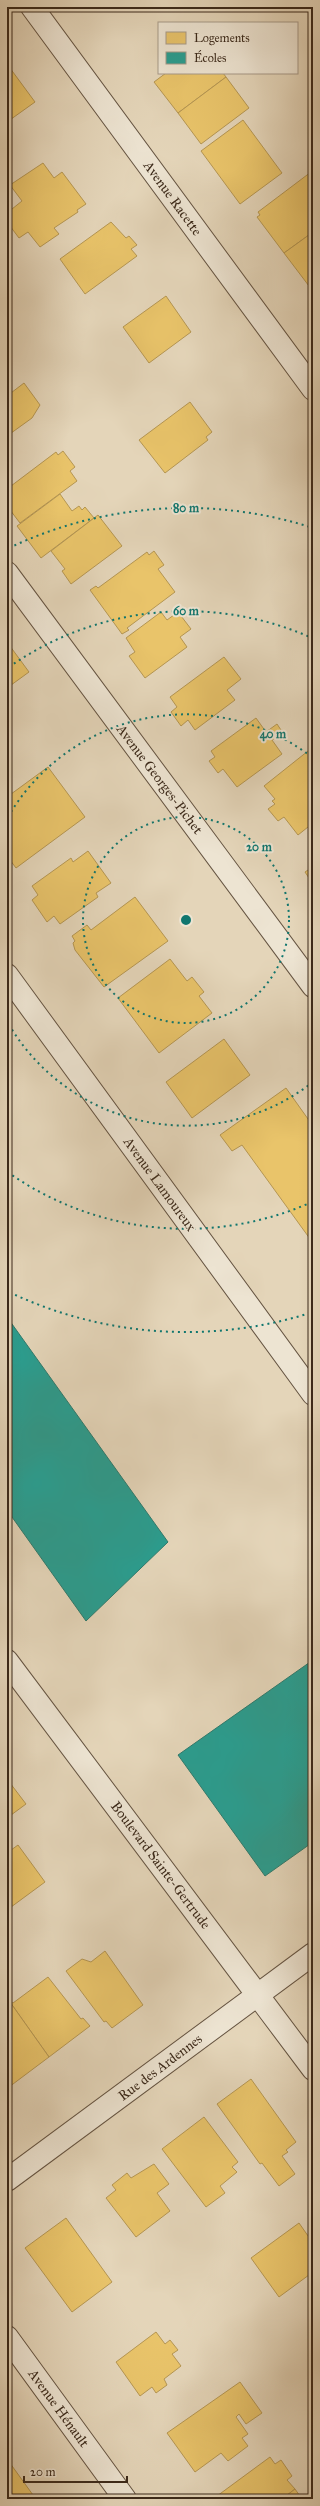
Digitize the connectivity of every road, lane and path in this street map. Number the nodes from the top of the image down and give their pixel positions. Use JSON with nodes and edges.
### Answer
{"nodes":[{"id":1,"x":32,"y":7,"type":"edge"},
{"id":2,"x":313,"y":389,"type":"edge"},
{"id":3,"x":7,"y":572,"type":"edge"},
{"id":4,"x":7,"y":975,"type":"edge"},
{"id":5,"x":313,"y":986,"type":"edge"},
{"id":6,"x":313,"y":1394,"type":"edge"},
{"id":7,"x":7,"y":1661,"type":"edge"},
{"id":8,"x":313,"y":1954,"type":"edge"},
{"id":9,"x":258,"y":1995,"type":"junction"},
{"id":10,"x":313,"y":2069,"type":"edge"},
{"id":11,"x":7,"y":2180,"type":"edge"},
{"id":12,"x":7,"y":2337,"type":"edge"},
{"id":13,"x":125,"y":2499,"type":"edge"}],
"edges":[{"from":1,"to":2,"type":"street","name":"Avenue Racette"},
{"from":3,"to":5,"type":"street","name":"Avenue Georges-Pichet"},
{"from":4,"to":6,"type":"street","name":"Avenue Lamoureux"},
{"from":7,"to":9,"type":"street","name":"Boulevard Sainte-Gertrude"},
{"from":8,"to":9,"type":"street","name":"Rue des Ardennes"},
{"from":9,"to":10,"type":"street","name":"Boulevard Sainte-Gertrude"},
{"from":9,"to":11,"type":"street","name":"Rue des Ardennes"},
{"from":12,"to":13,"type":"street","name":"Avenue Hénault"}]}
